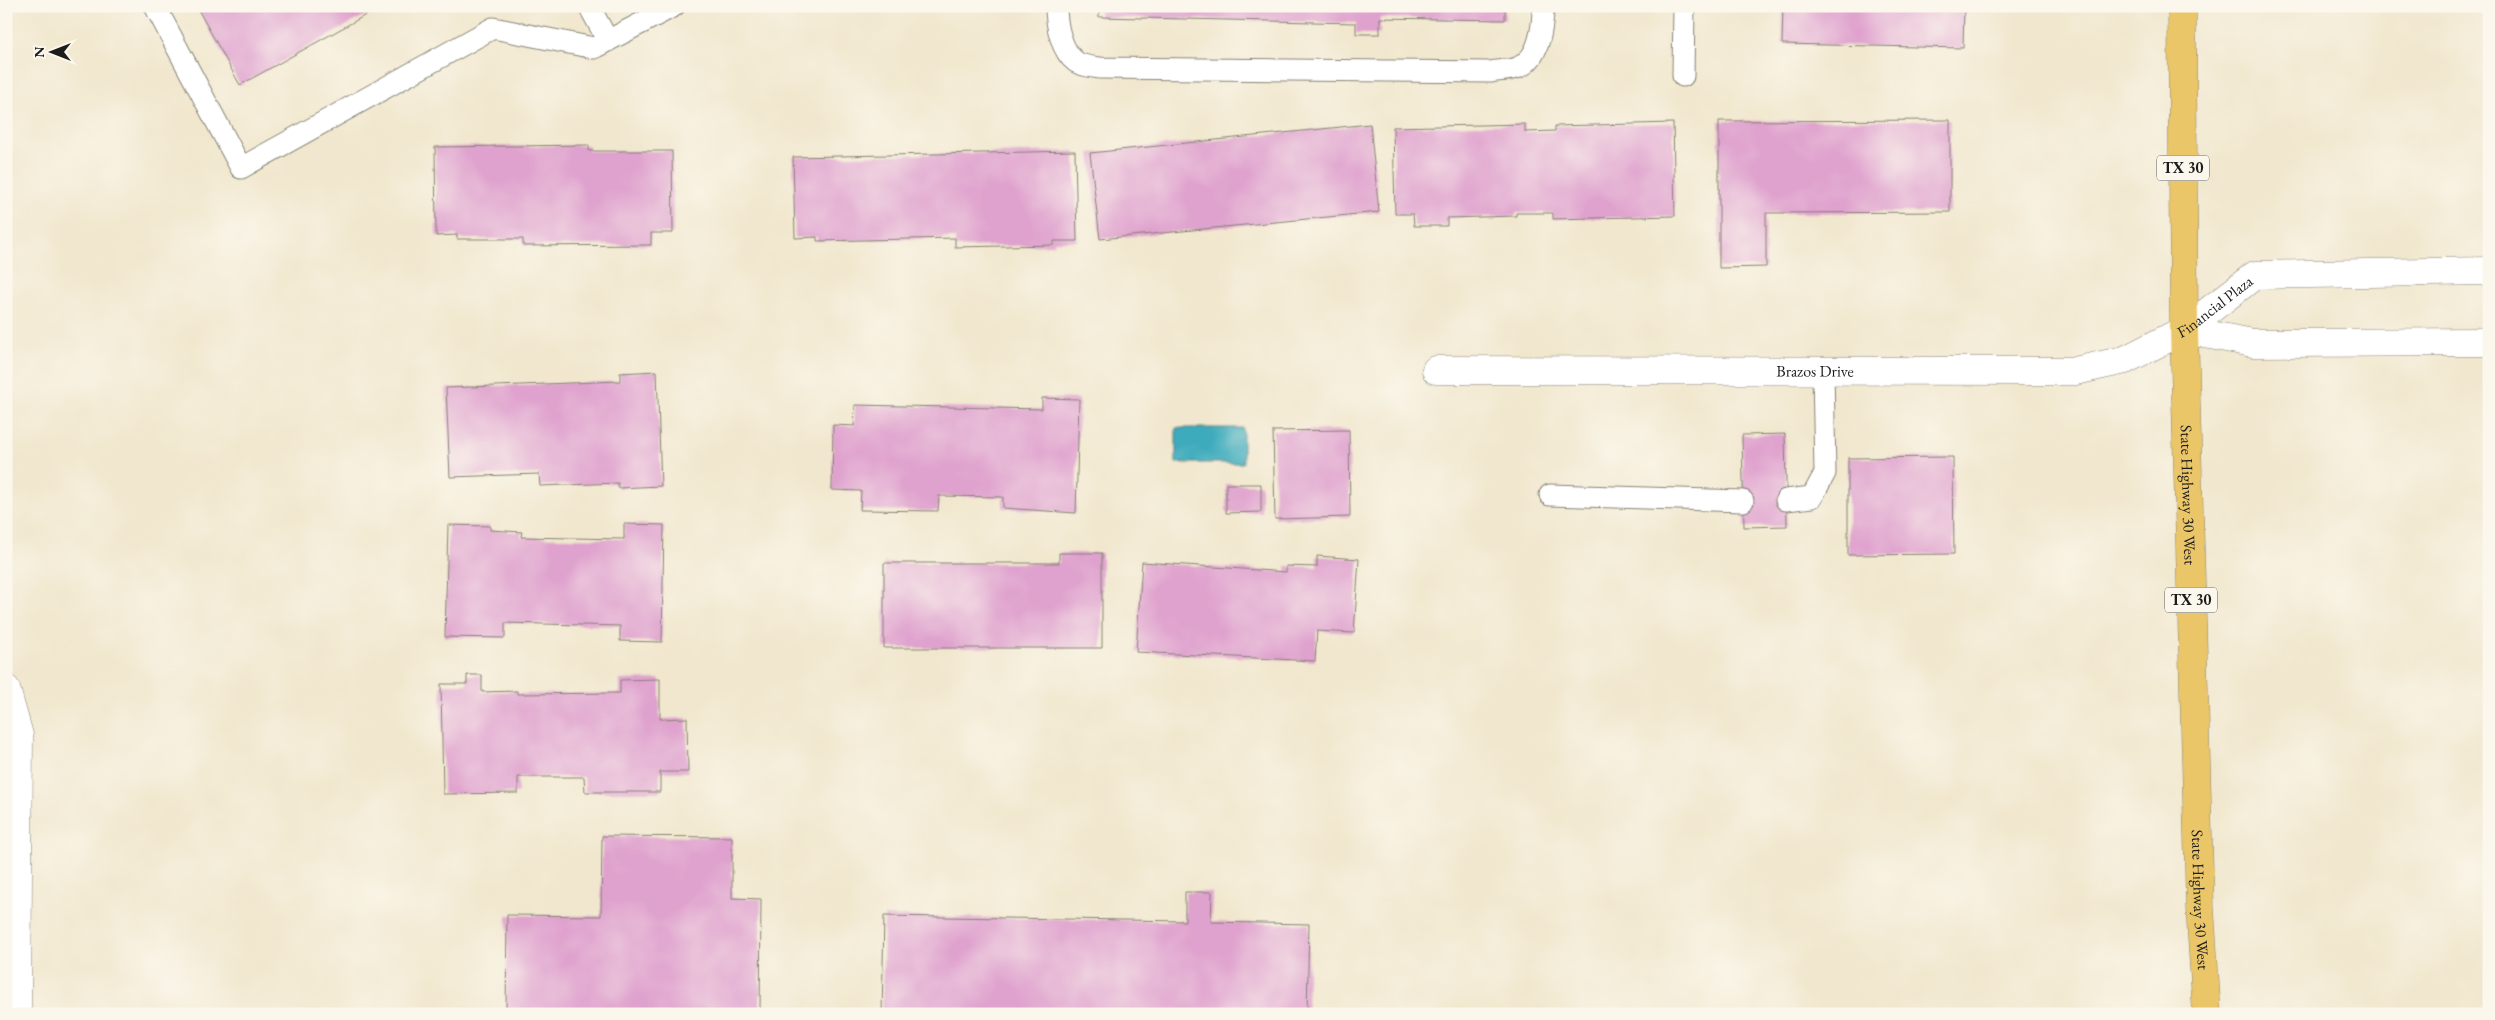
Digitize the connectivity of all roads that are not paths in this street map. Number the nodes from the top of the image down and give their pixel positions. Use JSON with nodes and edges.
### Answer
{"nodes":[{"id":1,"x":155,"y":6,"type":"edge"},
{"id":2,"x":589,"y":6,"type":"edge"},
{"id":3,"x":674,"y":6,"type":"edge"},
{"id":4,"x":1056,"y":6,"type":"edge"},
{"id":5,"x":1543,"y":6,"type":"edge"},
{"id":6,"x":1684,"y":6,"type":"edge"},
{"id":7,"x":2182,"y":6,"type":"edge"},
{"id":8,"x":608,"y":41,"type":"junction"},
{"id":9,"x":1683,"y":76,"type":"dead end"},
{"id":10,"x":2489,"y":271,"type":"edge"},
{"id":11,"x":2184,"y":330,"type":"junction"},
{"id":12,"x":2489,"y":342,"type":"edge"},
{"id":13,"x":1436,"y":370,"type":"dead end"},
{"id":14,"x":1823,"y":371,"type":"junction"},
{"id":15,"x":1550,"y":495,"type":"dead end"},
{"id":16,"x":1786,"y":500,"type":"dead end"},
{"id":17,"x":1743,"y":501,"type":"dead end"},
{"id":18,"x":6,"y":689,"type":"edge"},
{"id":19,"x":13,"y":794,"type":"edge"},
{"id":20,"x":17,"y":1014,"type":"edge"},
{"id":21,"x":2207,"y":1014,"type":"edge"}],
"edges":[{"from":1,"to":8,"type":"lane"},
{"from":2,"to":8,"type":"lane"},
{"from":3,"to":8,"type":"lane"},
{"from":4,"to":5,"type":"lane"},
{"from":6,"to":9,"type":"lane"},
{"from":7,"to":11,"type":"main road","name":"State Highway 30 West","number":"TX 30"},
{"from":10,"to":11,"type":"street","name":"Financial Plaza"},
{"from":11,"to":12,"type":"street","name":"Financial Plaza"},
{"from":11,"to":14,"type":"street","name":"Brazos Drive"},
{"from":11,"to":21,"type":"main road","name":"State Highway 30 West","number":"TX 30"},
{"from":13,"to":14,"type":"street","name":"Brazos Drive"},
{"from":14,"to":16,"type":"lane"},
{"from":15,"to":17,"type":"lane"},
{"from":18,"to":19,"type":"street"},
{"from":19,"to":20,"type":"street"}]}
